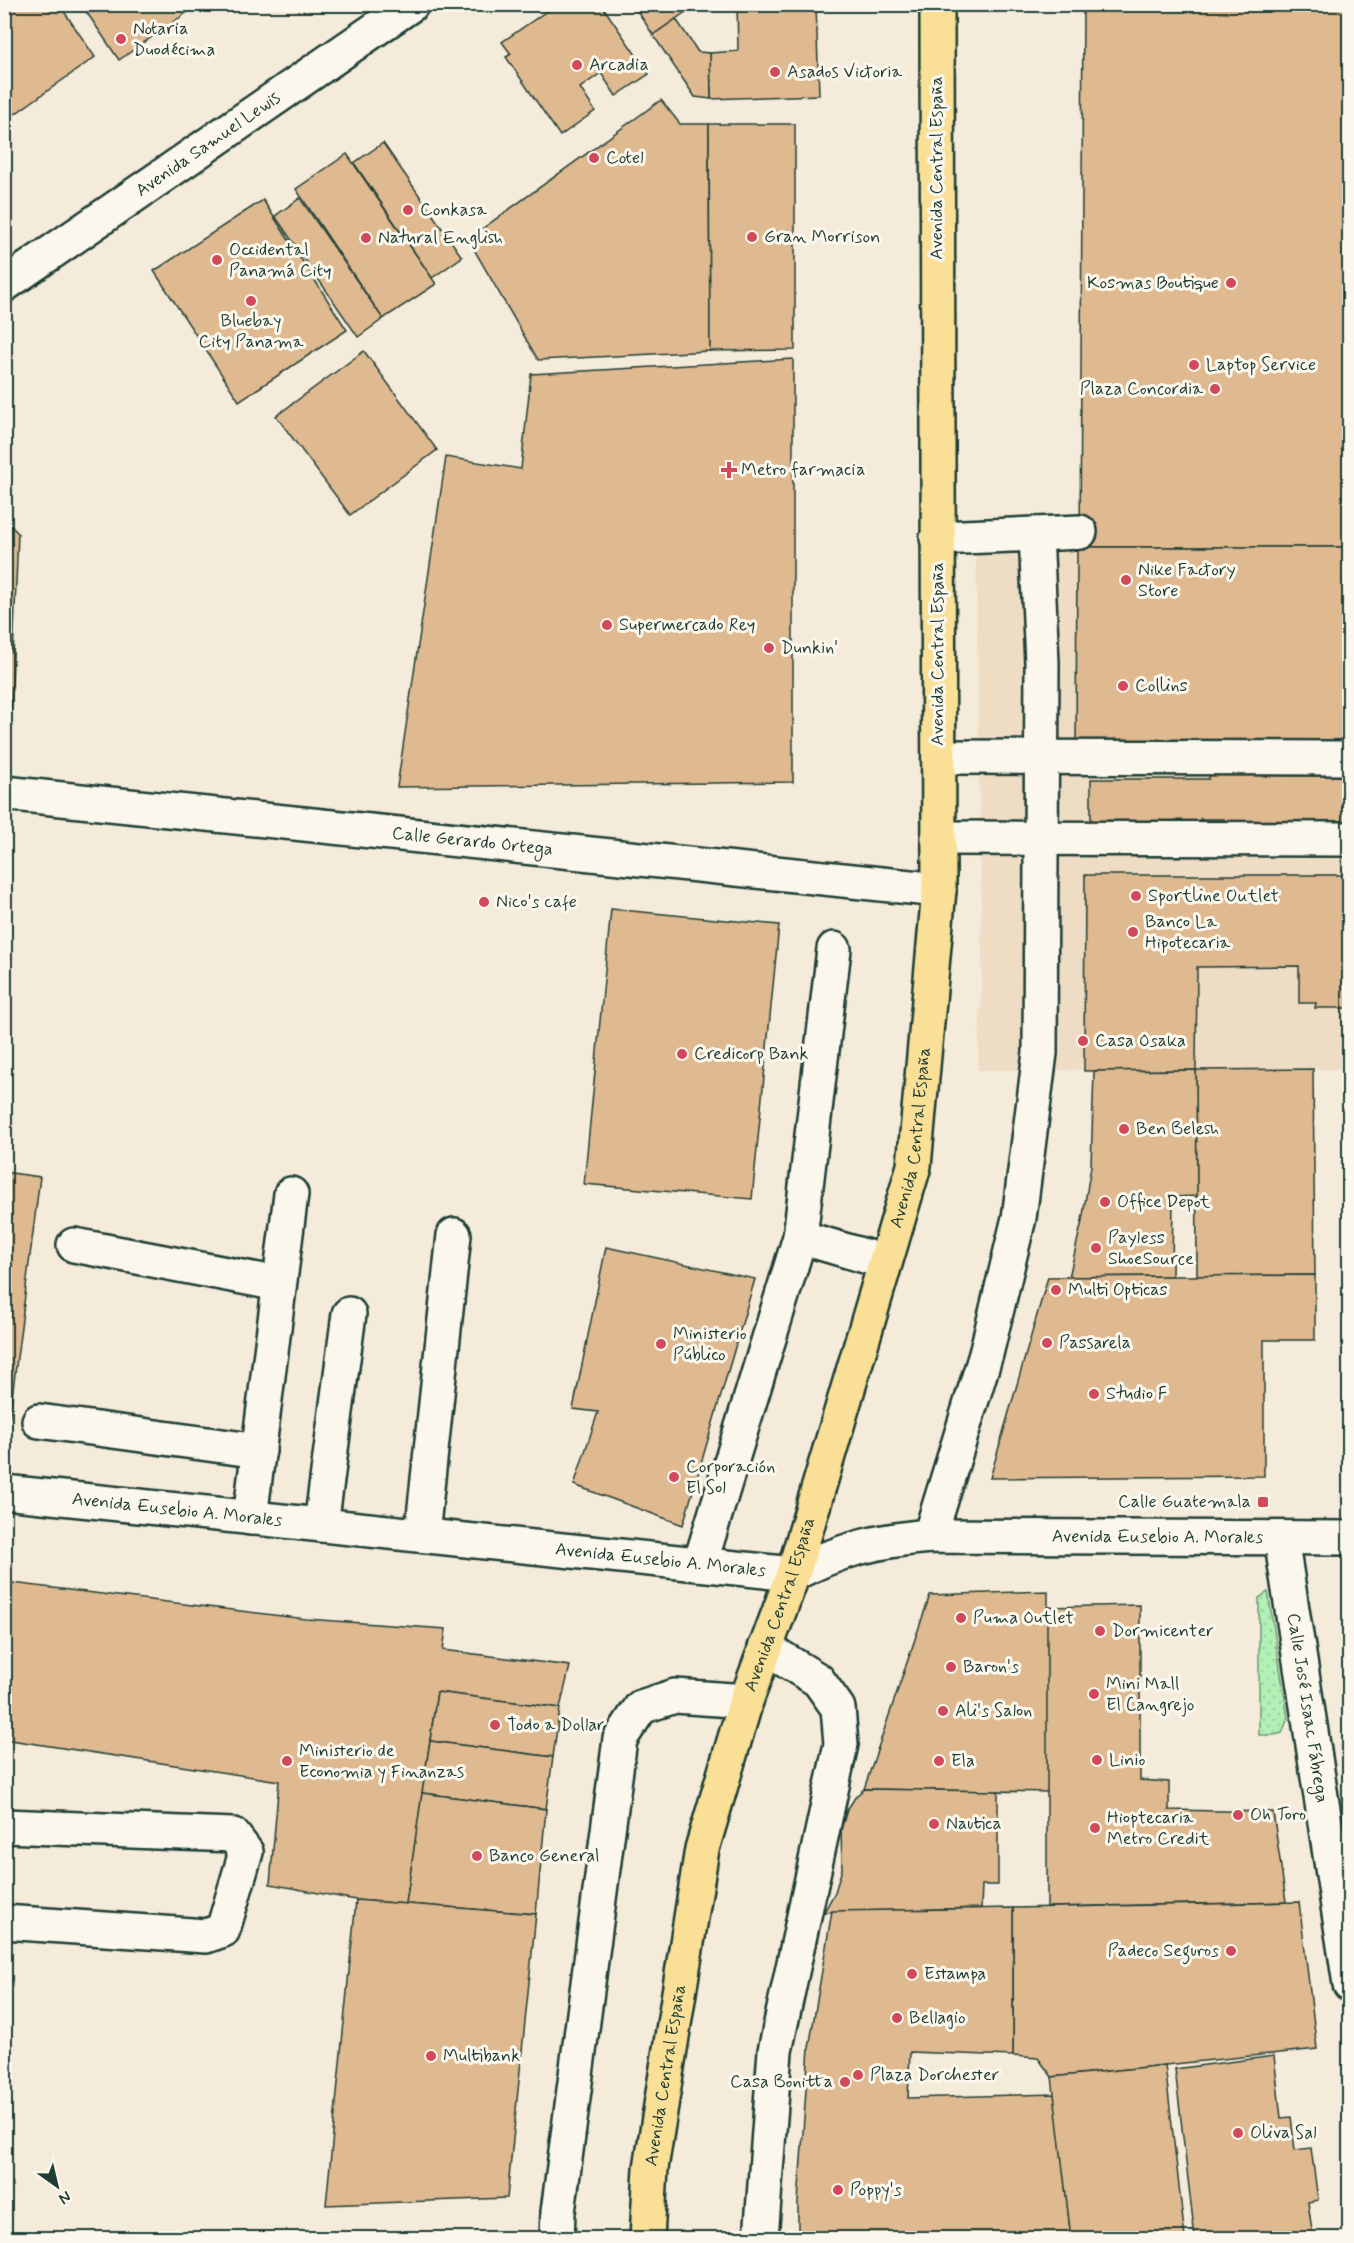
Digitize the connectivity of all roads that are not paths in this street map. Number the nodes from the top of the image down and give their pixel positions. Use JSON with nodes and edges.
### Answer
{"nodes":[{"id":1,"x":411,"y":4,"type":"edge"},
{"id":2,"x":937,"y":4,"type":"edge"},
{"id":3,"x":4,"y":285,"type":"edge"},
{"id":4,"x":1080,"y":532,"type":"dead end"},
{"id":5,"x":1035,"y":534,"type":"junction"},
{"id":6,"x":937,"y":538,"type":"junction"},
{"id":7,"x":939,"y":757,"type":"junction"},
{"id":8,"x":1041,"y":757,"type":"junction"},
{"id":9,"x":1350,"y":758,"type":"edge"},
{"id":10,"x":4,"y":793,"type":"edge"},
{"id":11,"x":938,"y":838,"type":"junction"},
{"id":12,"x":1040,"y":839,"type":"junction"},
{"id":13,"x":1350,"y":839,"type":"edge"},
{"id":14,"x":939,"y":890,"type":"junction"},
{"id":15,"x":834,"y":949,"type":"dead end"},
{"id":16,"x":291,"y":1194,"type":"dead end"},
{"id":17,"x":454,"y":1235,"type":"dead end"},
{"id":18,"x":800,"y":1237,"type":"junction"},
{"id":19,"x":74,"y":1245,"type":"dead end"},
{"id":20,"x":885,"y":1262,"type":"junction"},
{"id":21,"x":279,"y":1284,"type":"junction"},
{"id":22,"x":349,"y":1314,"type":"dead end"},
{"id":23,"x":39,"y":1421,"type":"dead end"},
{"id":24,"x":259,"y":1451,"type":"junction"},
{"id":25,"x":4,"y":1492,"type":"edge"},
{"id":26,"x":250,"y":1518,"type":"junction"},
{"id":27,"x":321,"y":1525,"type":"junction"},
{"id":28,"x":422,"y":1535,"type":"junction"},
{"id":29,"x":930,"y":1536,"type":"junction"},
{"id":30,"x":1281,"y":1538,"type":"junction"},
{"id":31,"x":1350,"y":1538,"type":"edge"},
{"id":32,"x":700,"y":1564,"type":"junction"},
{"id":33,"x":793,"y":1574,"type":"junction"},
{"id":34,"x":765,"y":1648,"type":"junction"},
{"id":35,"x":746,"y":1701,"type":"junction"},
{"id":36,"x":4,"y":1826,"type":"edge"},
{"id":37,"x":4,"y":1922,"type":"edge"},
{"id":38,"x":1350,"y":1984,"type":"edge"},
{"id":39,"x":557,"y":2238,"type":"edge"},
{"id":40,"x":647,"y":2238,"type":"edge"},
{"id":41,"x":761,"y":2238,"type":"edge"}],
"edges":[{"from":1,"to":3,"type":"street","name":"Avenida Samuel Lewis"},
{"from":2,"to":6,"type":"main road","name":"Avenida Central España"},
{"from":4,"to":5,"type":"street"},
{"from":5,"to":6,"type":"street"},
{"from":5,"to":8,"type":"street"},
{"from":6,"to":7,"type":"main road","name":"Avenida Central España"},
{"from":7,"to":8,"type":"street"},
{"from":7,"to":11,"type":"main road","name":"Avenida Central España"},
{"from":8,"to":9,"type":"street"},
{"from":8,"to":12,"type":"street"},
{"from":10,"to":14,"type":"street","name":"Calle Gerardo Ortega"},
{"from":11,"to":12,"type":"street"},
{"from":11,"to":14,"type":"main road","name":"Avenida Central España"},
{"from":12,"to":13,"type":"street"},
{"from":12,"to":29,"type":"street"},
{"from":14,"to":20,"type":"main road","name":"Avenida Central España"},
{"from":15,"to":18,"type":"street"},
{"from":16,"to":21,"type":"street"},
{"from":17,"to":28,"type":"street"},
{"from":18,"to":20,"type":"street"},
{"from":18,"to":32,"type":"street"},
{"from":19,"to":21,"type":"street"},
{"from":20,"to":33,"type":"main road","name":"Avenida Central España"},
{"from":21,"to":24,"type":"street"},
{"from":22,"to":27,"type":"street"},
{"from":23,"to":24,"type":"street"},
{"from":24,"to":26,"type":"street"},
{"from":25,"to":26,"type":"street","name":"Avenida Eusebio A. Morales"},
{"from":26,"to":27,"type":"street","name":"Avenida Eusebio A. Morales"},
{"from":27,"to":28,"type":"street","name":"Avenida Eusebio A. Morales"},
{"from":28,"to":32,"type":"street","name":"Avenida Eusebio A. Morales"},
{"from":29,"to":30,"type":"street","name":"Avenida Eusebio A. Morales"},
{"from":29,"to":33,"type":"street","name":"Avenida Eusebio A. Morales"},
{"from":30,"to":31,"type":"street","name":"Avenida Eusebio A. Morales"},
{"from":30,"to":38,"type":"street","name":"Calle José Isaac Fábrega"},
{"from":32,"to":33,"type":"street","name":"Avenida Eusebio A. Morales"},
{"from":33,"to":34,"type":"main road","name":"Avenida Central España"},
{"from":34,"to":35,"type":"main road","name":"Avenida Central España"},
{"from":34,"to":41,"type":"street"},
{"from":35,"to":39,"type":"street"},
{"from":35,"to":40,"type":"main road","name":"Avenida Central España"},
{"from":36,"to":37,"type":"street"}]}
